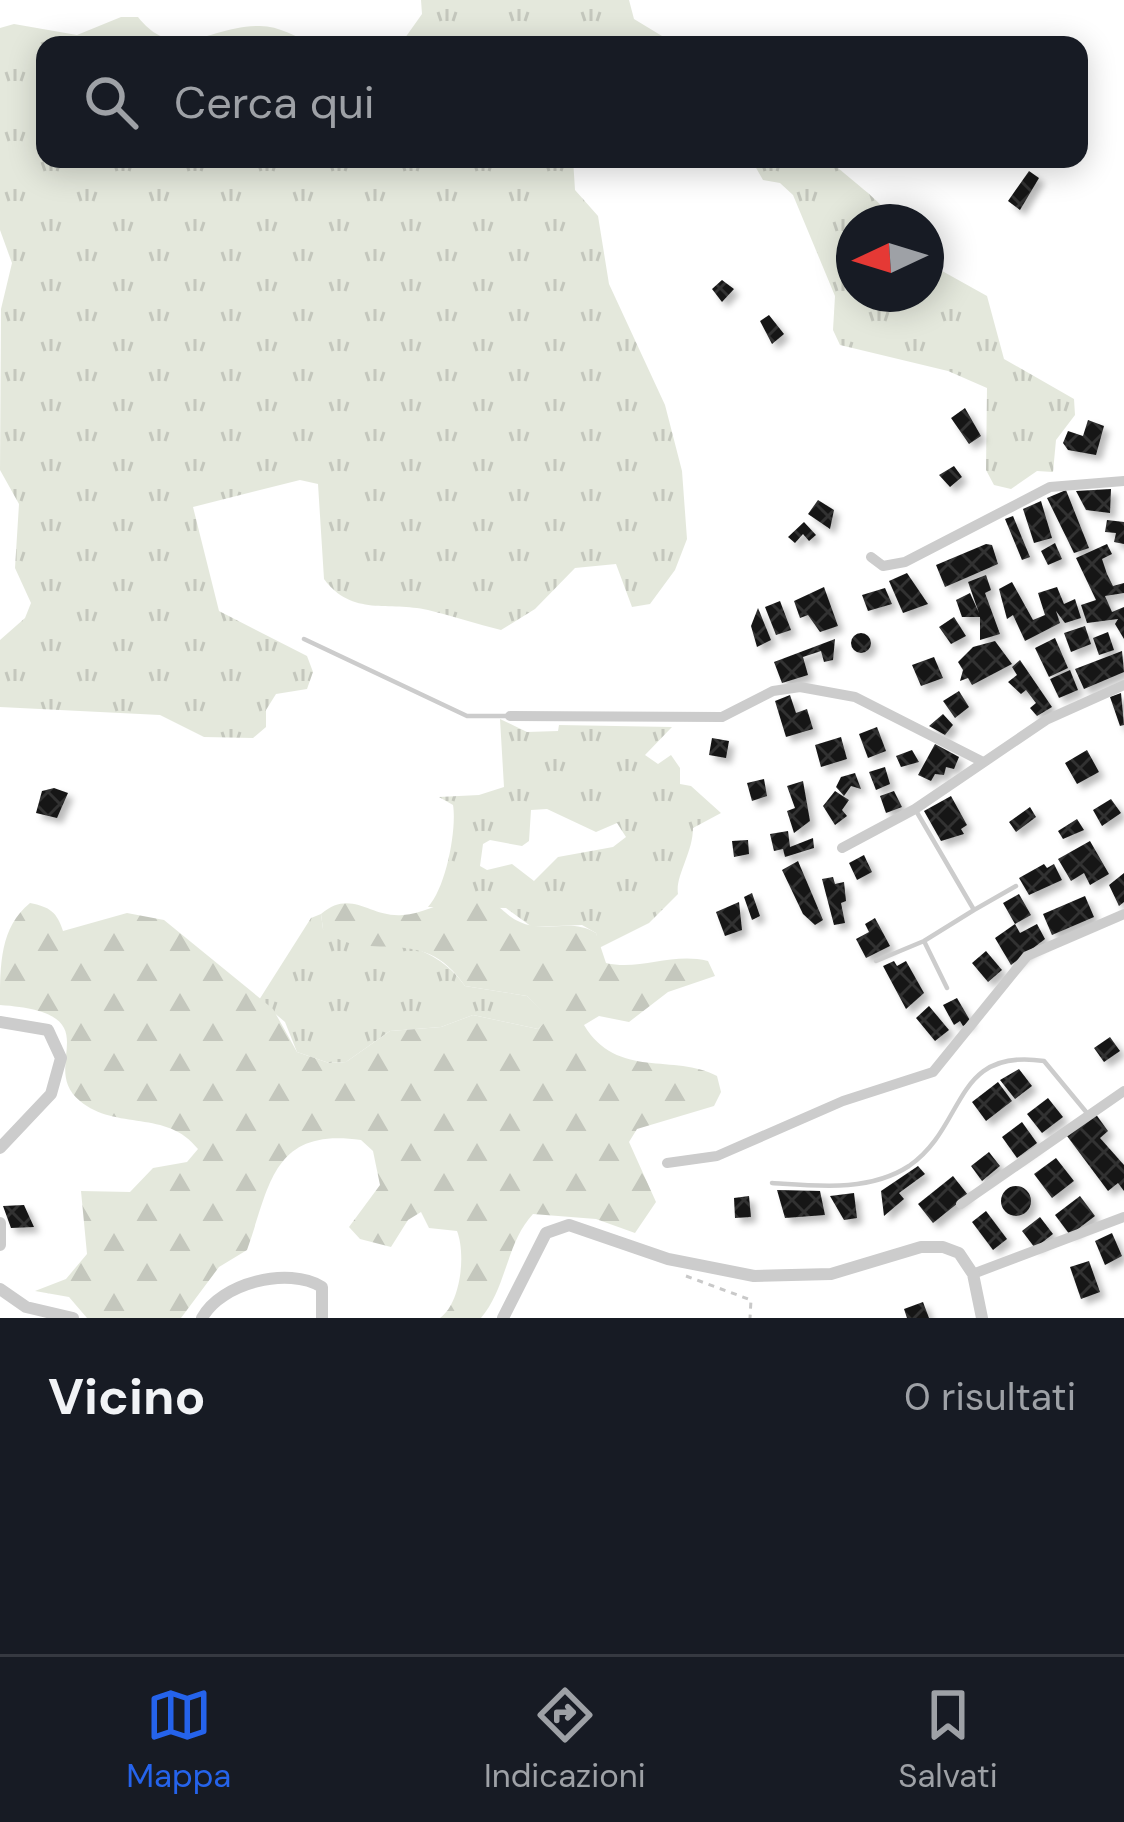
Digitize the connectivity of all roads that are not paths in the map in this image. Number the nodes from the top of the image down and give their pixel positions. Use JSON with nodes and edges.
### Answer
{"nodes":[{"id":1,"x":1124,"y":481,"type":"edge"},
{"id":2,"x":871,"y":557,"type":"dead end"},
{"id":3,"x":304,"y":639,"type":"dead end"},
{"id":4,"x":1124,"y":686,"type":"edge"},
{"id":5,"x":510,"y":716,"type":"joint"},
{"id":6,"x":983,"y":762,"type":"junction"},
{"id":7,"x":915,"y":808,"type":"junction"},
{"id":8,"x":842,"y":848,"type":"dead end"},
{"id":9,"x":1016,"y":886,"type":"dead end"},
{"id":10,"x":974,"y":910,"type":"junction"},
{"id":11,"x":1124,"y":914,"type":"edge"},
{"id":12,"x":924,"y":941,"type":"junction"},
{"id":13,"x":875,"y":961,"type":"dead end"},
{"id":14,"x":947,"y":988,"type":"dead end"},
{"id":15,"x":0,"y":1022,"type":"edge"},
{"id":16,"x":1124,"y":1091,"type":"edge"},
{"id":17,"x":1087,"y":1113,"type":"junction"},
{"id":18,"x":0,"y":1148,"type":"edge"},
{"id":19,"x":667,"y":1163,"type":"dead end"},
{"id":20,"x":772,"y":1184,"type":"dead end"},
{"id":21,"x":961,"y":1204,"type":"dead end"},
{"id":22,"x":1124,"y":1217,"type":"edge"},
{"id":23,"x":0,"y":1223,"type":"edge"},
{"id":24,"x":0,"y":1245,"type":"edge"},
{"id":25,"x":978,"y":1272,"type":"dead end"},
{"id":26,"x":0,"y":1289,"type":"edge"},
{"id":27,"x":73,"y":1318,"type":"edge"},
{"id":28,"x":202,"y":1318,"type":"edge"},
{"id":29,"x":322,"y":1318,"type":"edge"},
{"id":30,"x":503,"y":1318,"type":"edge"},
{"id":31,"x":982,"y":1318,"type":"edge"}],
"edges":[{"from":1,"to":2,"type":"street"},
{"from":3,"to":5,"type":"lane"},
{"from":4,"to":6,"type":"street"},
{"from":5,"to":6,"type":"street"},
{"from":6,"to":7,"type":"street"},
{"from":7,"to":8,"type":"street"},
{"from":7,"to":10,"type":"lane"},
{"from":9,"to":10,"type":"lane"},
{"from":10,"to":12,"type":"lane"},
{"from":11,"to":19,"type":"street"},
{"from":12,"to":13,"type":"lane"},
{"from":12,"to":14,"type":"lane"},
{"from":15,"to":18,"type":"street"},
{"from":16,"to":17,"type":"street"},
{"from":17,"to":20,"type":"lane"},
{"from":17,"to":21,"type":"street"},
{"from":22,"to":25,"type":"street"},
{"from":23,"to":24,"type":"street"},
{"from":26,"to":27,"type":"street"},
{"from":28,"to":29,"type":"street"},
{"from":30,"to":31,"type":"street"}]}
